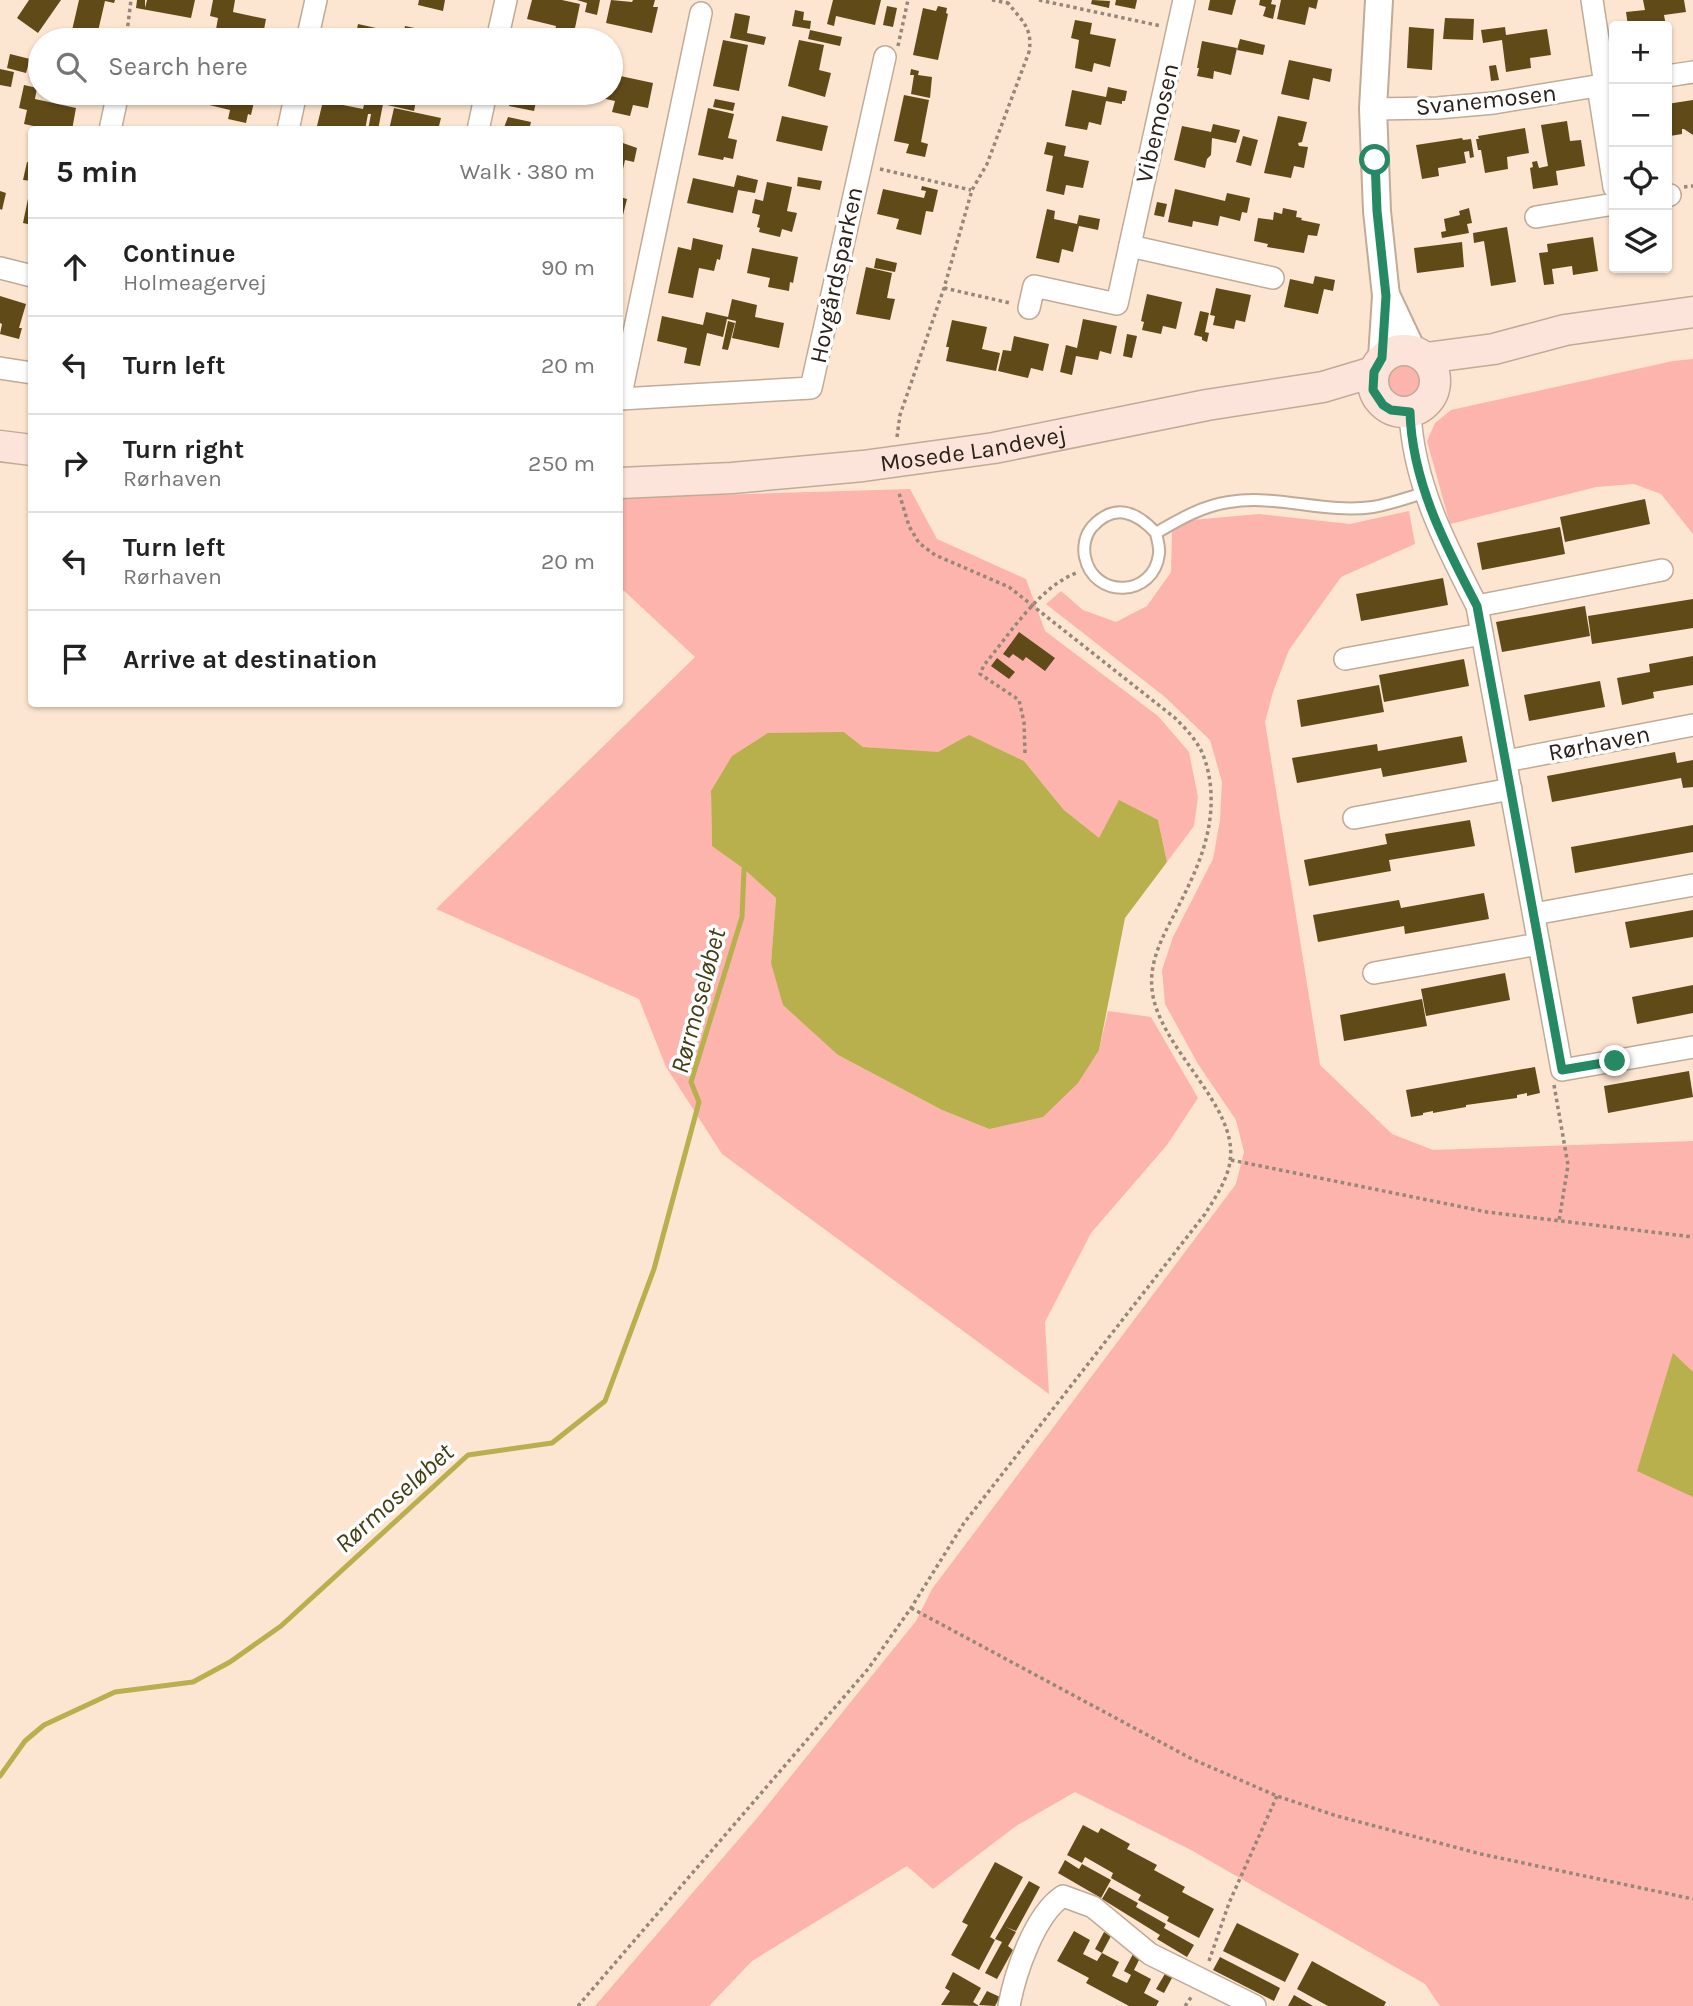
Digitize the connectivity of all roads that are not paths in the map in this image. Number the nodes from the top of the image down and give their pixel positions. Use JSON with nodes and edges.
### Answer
{"nodes":[{"id":1,"x":316,"y":0,"type":"edge"},
{"id":2,"x":506,"y":0,"type":"edge"},
{"id":3,"x":1184,"y":0,"type":"edge"},
{"id":4,"x":1378,"y":0,"type":"edge"},
{"id":5,"x":1592,"y":0,"type":"edge"},
{"id":6,"x":701,"y":13,"type":"dead end"},
{"id":7,"x":310,"y":28,"type":"edge"},
{"id":8,"x":500,"y":28,"type":"edge"},
{"id":9,"x":885,"y":57,"type":"road end"},
{"id":10,"x":1693,"y":72,"type":"edge"},
{"id":11,"x":1672,"y":75,"type":"edge"},
{"id":12,"x":1606,"y":85,"type":"edge"},
{"id":13,"x":115,"y":105,"type":"edge"},
{"id":14,"x":293,"y":105,"type":"edge"},
{"id":15,"x":483,"y":105,"type":"edge"},
{"id":16,"x":1373,"y":108,"type":"junction"},
{"id":17,"x":111,"y":126,"type":"edge"},
{"id":18,"x":289,"y":126,"type":"edge"},
{"id":19,"x":479,"y":126,"type":"edge"},
{"id":20,"x":1611,"y":147,"type":"edge"},
{"id":21,"x":1609,"y":205,"type":"edge"},
{"id":22,"x":1536,"y":217,"type":"dead end"},
{"id":23,"x":1129,"y":246,"type":"junction"},
{"id":24,"x":0,"y":268,"type":"edge"},
{"id":25,"x":28,"y":275,"type":"edge"},
{"id":26,"x":1273,"y":278,"type":"dead end"},
{"id":27,"x":1386,"y":296,"type":"junction"},
{"id":28,"x":1029,"y":308,"type":"road end"},
{"id":29,"x":1693,"y":313,"type":"edge"},
{"id":30,"x":1425,"y":364,"type":"junction"},
{"id":31,"x":0,"y":368,"type":"edge"},
{"id":32,"x":28,"y":372,"type":"edge"},
{"id":33,"x":1378,"y":376,"type":"junction"},
{"id":34,"x":623,"y":385,"type":"edge"},
{"id":35,"x":623,"y":399,"type":"edge"},
{"id":36,"x":1410,"y":412,"type":"junction"},
{"id":37,"x":0,"y":446,"type":"edge"},
{"id":38,"x":28,"y":450,"type":"edge"},
{"id":39,"x":623,"y":483,"type":"edge"},
{"id":40,"x":1425,"y":493,"type":"junction"},
{"id":41,"x":1156,"y":533,"type":"junction"},
{"id":42,"x":1662,"y":570,"type":"dead end"},
{"id":43,"x":1477,"y":606,"type":"junction"},
{"id":44,"x":1482,"y":635,"type":"junction"},
{"id":45,"x":1345,"y":659,"type":"dead end"},
{"id":46,"x":1693,"y":725,"type":"edge"},
{"id":47,"x":1506,"y":761,"type":"junction"},
{"id":48,"x":1511,"y":789,"type":"junction"},
{"id":49,"x":1354,"y":818,"type":"dead end"},
{"id":50,"x":1693,"y":885,"type":"edge"},
{"id":51,"x":1534,"y":914,"type":"junction"},
{"id":52,"x":1539,"y":944,"type":"junction"},
{"id":53,"x":1374,"y":973,"type":"dead end"},
{"id":54,"x":1693,"y":1047,"type":"edge"},
{"id":55,"x":1009,"y":2006,"type":"edge"},
{"id":56,"x":1255,"y":2006,"type":"edge"}],
"edges":[{"from":1,"to":7,"type":"street"},
{"from":2,"to":8,"type":"street"},
{"from":3,"to":23,"type":"street","name":"Vibemosen"},
{"from":4,"to":16,"type":"street"},
{"from":5,"to":12,"type":"street"},
{"from":6,"to":34,"type":"street","name":"Hovgårdsparken"},
{"from":9,"to":35,"type":"street","name":"Hovgårdsparken"},
{"from":10,"to":11,"type":"street"},
{"from":12,"to":16,"type":"street","name":"Svanemosen"},
{"from":12,"to":20,"type":"street"},
{"from":13,"to":17,"type":"street"},
{"from":14,"to":18,"type":"street"},
{"from":15,"to":19,"type":"street"},
{"from":16,"to":27,"type":"street"},
{"from":21,"to":22,"type":"street"},
{"from":23,"to":26,"type":"street"},
{"from":23,"to":28,"type":"street","name":"Vibemosen"},
{"from":24,"to":25,"type":"street"},
{"from":27,"to":30,"type":"street"},
{"from":27,"to":33,"type":"street"},
{"from":29,"to":30,"type":"main road"},
{"from":30,"to":33,"type":"main road"},
{"from":30,"to":36,"type":"main road"},
{"from":31,"to":32,"type":"street"},
{"from":33,"to":36,"type":"main road"},
{"from":33,"to":39,"type":"main road","name":"Mosede Landevej"},
{"from":36,"to":40,"type":"street"},
{"from":37,"to":38,"type":"main road"},
{"from":40,"to":41,"type":"lane"},
{"from":40,"to":43,"type":"street"},
{"from":41,"to":41,"type":"lane"},
{"from":42,"to":43,"type":"street"},
{"from":43,"to":44,"type":"street"},
{"from":44,"to":45,"type":"street"},
{"from":44,"to":47,"type":"street"},
{"from":46,"to":47,"type":"street","name":"Rørhaven"},
{"from":47,"to":48,"type":"street"},
{"from":48,"to":49,"type":"street"},
{"from":48,"to":51,"type":"street"},
{"from":50,"to":51,"type":"street"},
{"from":51,"to":52,"type":"street"},
{"from":52,"to":53,"type":"street"},
{"from":52,"to":54,"type":"street"},
{"from":55,"to":56,"type":"street"}]}
